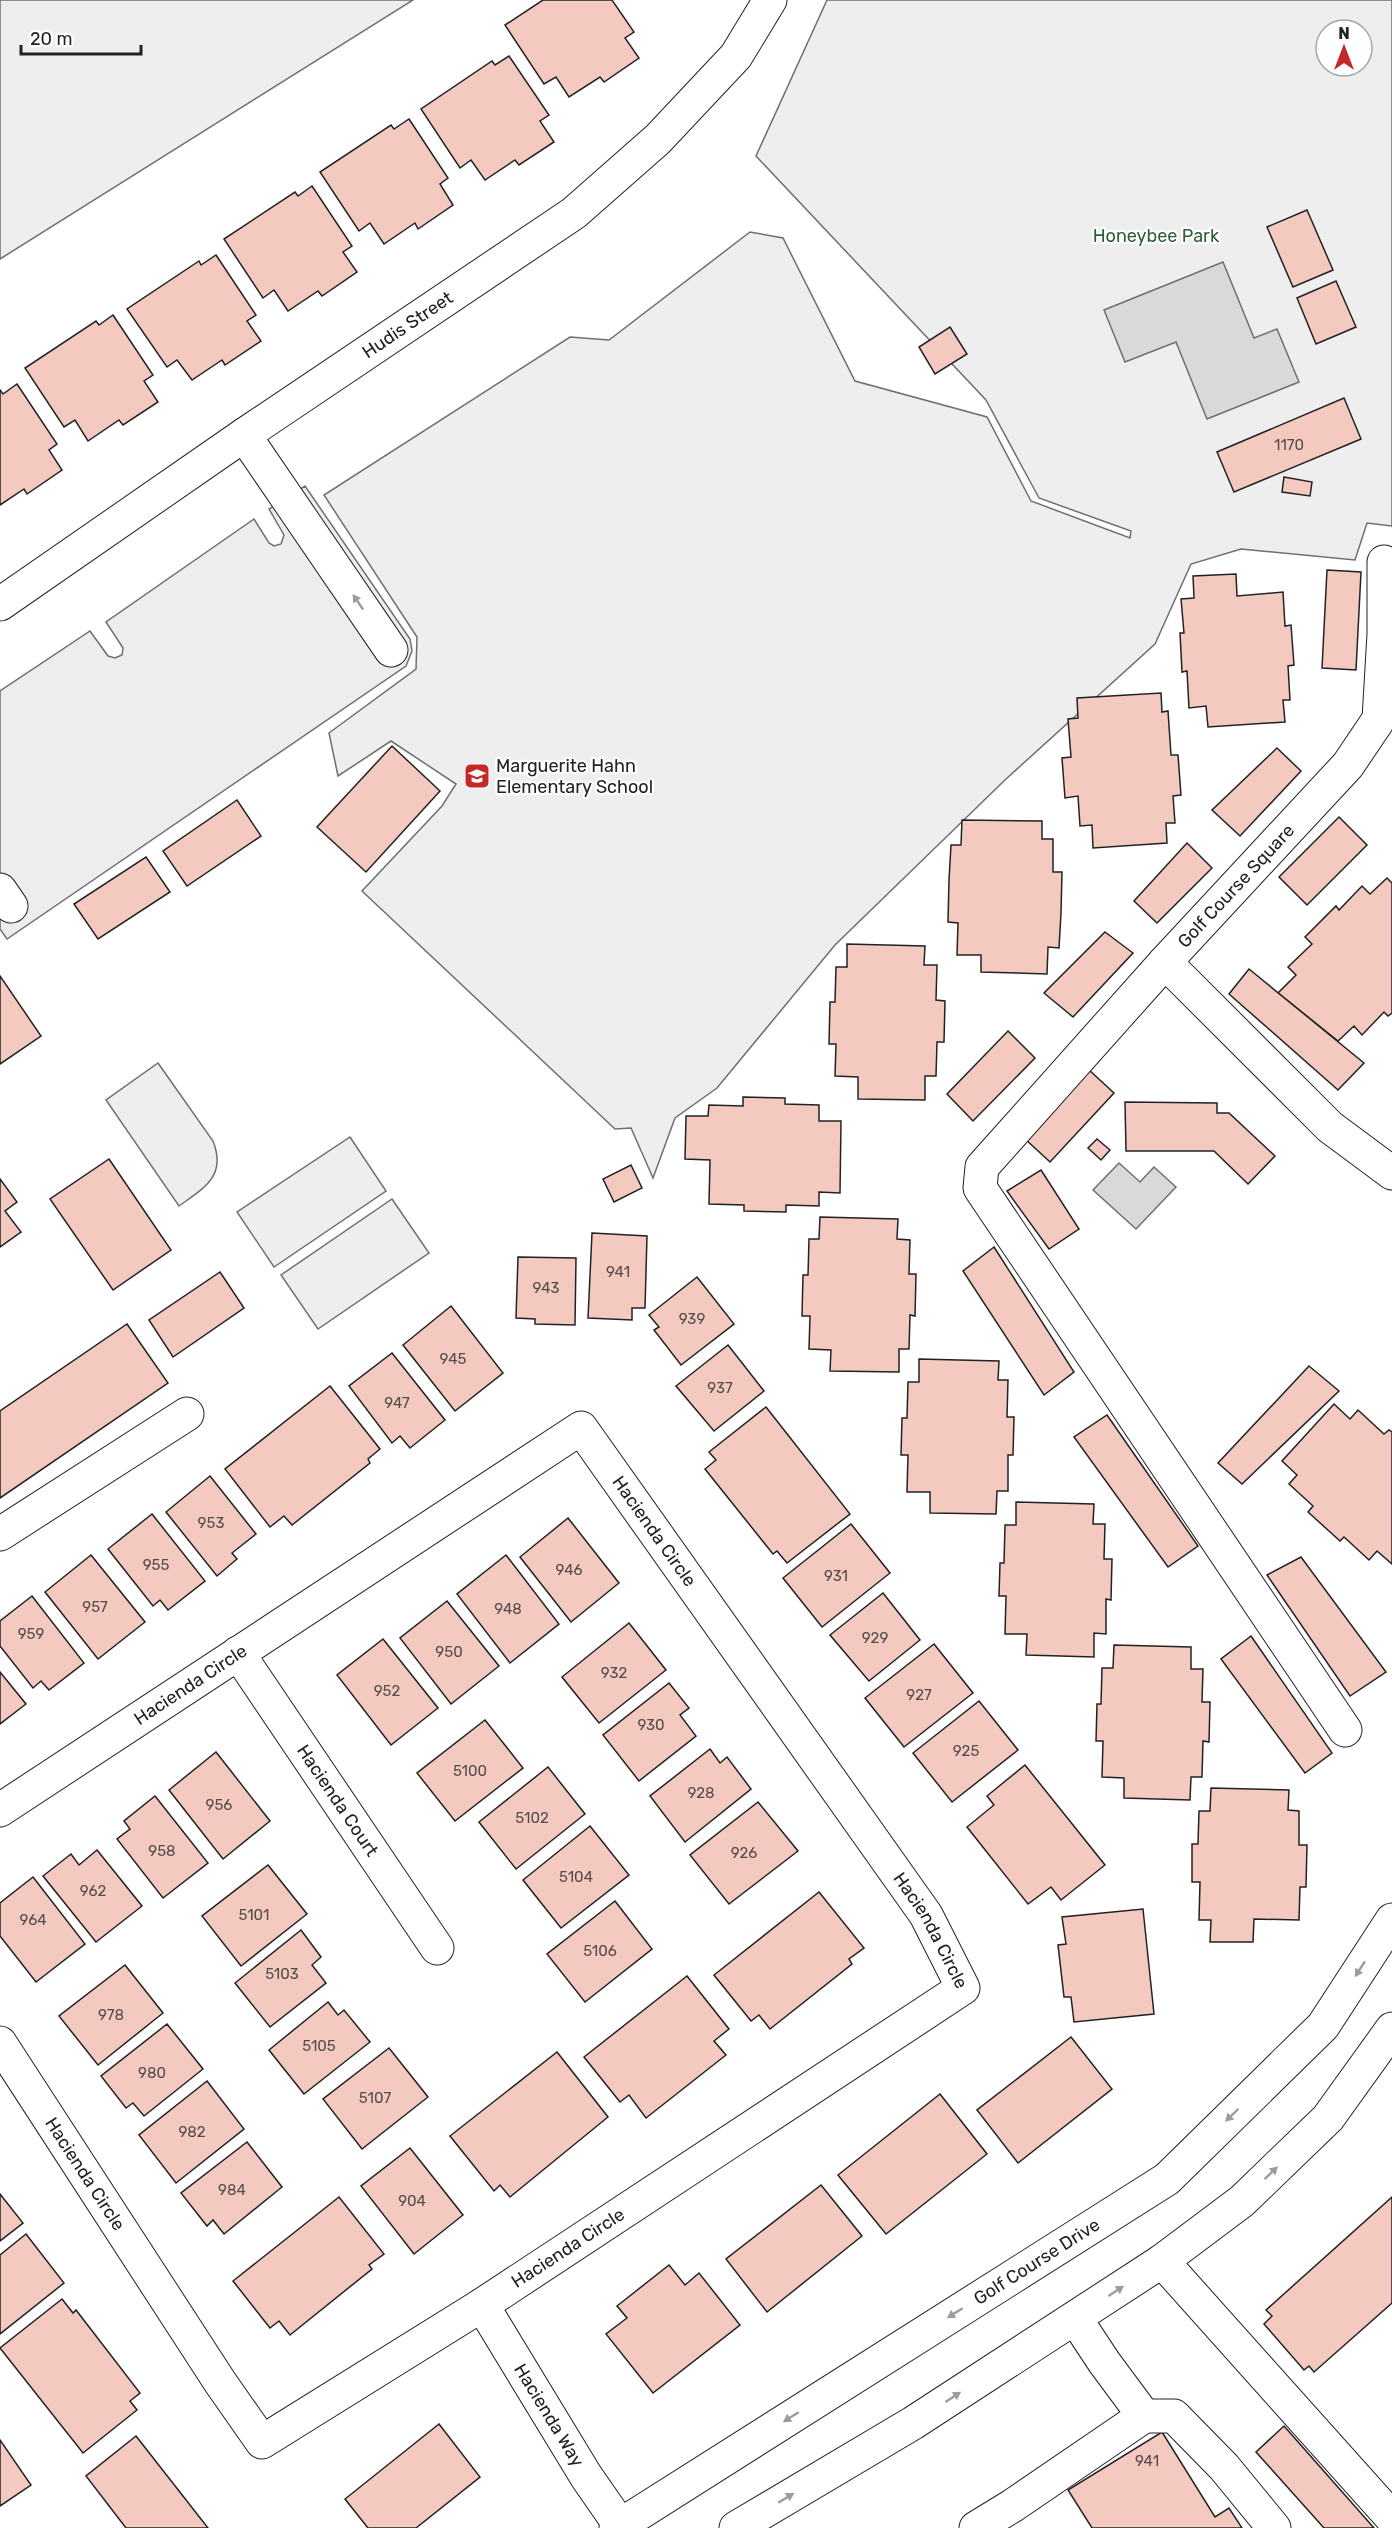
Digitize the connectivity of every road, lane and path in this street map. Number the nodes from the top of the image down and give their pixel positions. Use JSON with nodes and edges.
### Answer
{"nodes":[{"id":1,"x":770,"y":0,"type":"edge"},
{"id":2,"x":244,"y":435,"type":"junction"},
{"id":3,"x":1384,"y":562,"type":"dead end"},
{"id":4,"x":0,"y":604,"type":"edge"},
{"id":5,"x":391,"y":650,"type":"dead end"},
{"id":6,"x":1165,"y":962,"type":"junction"},
{"id":7,"x":1392,"y":1173,"type":"edge"},
{"id":8,"x":187,"y":1414,"type":"dead end"},
{"id":9,"x":0,"y":1534,"type":"edge"},
{"id":10,"x":238,"y":1653,"type":"junction"},
{"id":11,"x":1345,"y":1730,"type":"dead end"},
{"id":12,"x":0,"y":1810,"type":"edge"},
{"id":13,"x":1392,"y":1920,"type":"edge"},
{"id":14,"x":437,"y":1948,"type":"dead end"},
{"id":15,"x":1392,"y":2029,"type":"edge"},
{"id":16,"x":0,"y":2043,"type":"edge"},
{"id":17,"x":1162,"y":2261,"type":"junction"},
{"id":18,"x":482,"y":2304,"type":"junction"},
{"id":19,"x":1075,"y":2318,"type":"junction"},
{"id":20,"x":1144,"y":2416,"type":"junction"},
{"id":21,"x":1392,"y":2518,"type":"edge"},
{"id":22,"x":619,"y":2527,"type":"edge"},
{"id":23,"x":736,"y":2528,"type":"edge"},
{"id":24,"x":976,"y":2528,"type":"edge"},
{"id":25,"x":1274,"y":2528,"type":"edge"}],
"edges":[{"from":1,"to":2,"type":"street","name":"Hudis Street"},
{"from":2,"to":4,"type":"street","name":"Hudis Street"},
{"from":5,"to":2,"type":"street","one_way":true},
{"from":3,"to":6,"type":"street","name":"Golf Course Square"},
{"from":6,"to":7,"type":"street","name":"Golf Course Square"},
{"from":6,"to":11,"type":"street"},
{"from":8,"to":9,"type":"street"},
{"from":10,"to":12,"type":"street","name":"Hacienda Circle"},
{"from":10,"to":14,"type":"street","name":"Hacienda Court"},
{"from":10,"to":18,"type":"street","name":"Hacienda Circle"},
{"from":13,"to":22,"type":"street","name":"Golf Course Drive","one_way":true},
{"from":17,"to":15,"type":"street","one_way":true},
{"from":16,"to":18,"type":"street","name":"Hacienda Circle"},
{"from":19,"to":17,"type":"street","one_way":true},
{"from":17,"to":21,"type":"street"},
{"from":18,"to":22,"type":"street","name":"Hacienda Way"},
{"from":19,"to":20,"type":"street"},
{"from":23,"to":19,"type":"street","one_way":true},
{"from":20,"to":24,"type":"street"},
{"from":20,"to":25,"type":"street"}]}
